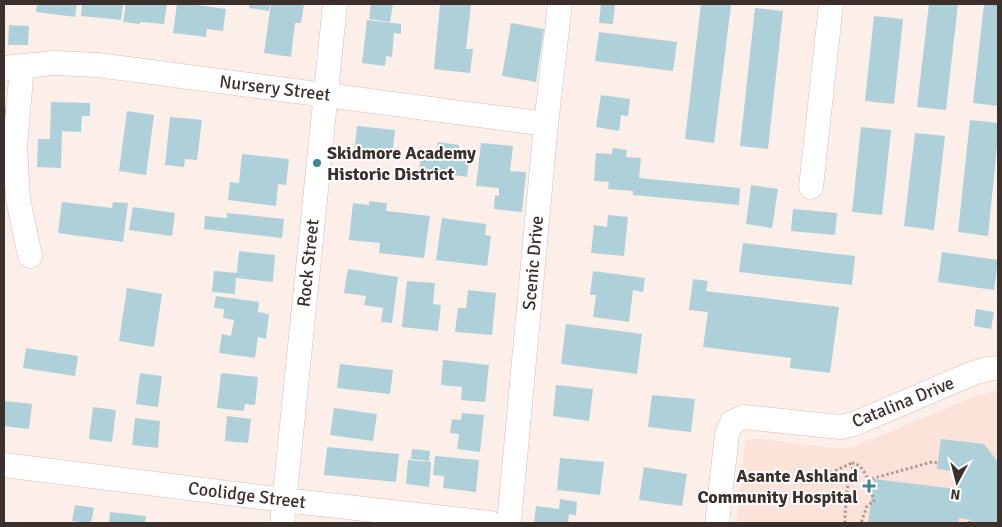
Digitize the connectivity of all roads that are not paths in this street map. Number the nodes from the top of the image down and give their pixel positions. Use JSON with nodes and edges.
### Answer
{"nodes":[{"id":1,"x":335,"y":4,"type":"edge"},
{"id":2,"x":560,"y":4,"type":"edge"},
{"id":3,"x":831,"y":4,"type":"edge"},
{"id":4,"x":13,"y":67,"type":"edge"},
{"id":5,"x":325,"y":95,"type":"junction"},
{"id":6,"x":546,"y":124,"type":"junction"},
{"id":7,"x":811,"y":187,"type":"dead end"},
{"id":8,"x":30,"y":256,"type":"dead end"},
{"id":9,"x":998,"y":368,"type":"edge"},
{"id":10,"x":4,"y":465,"type":"edge"},
{"id":11,"x":283,"y":512,"type":"edge"},
{"id":12,"x":490,"y":523,"type":"edge"},
{"id":13,"x":509,"y":523,"type":"edge"},
{"id":14,"x":717,"y":523,"type":"edge"}],
"edges":[{"from":1,"to":5,"type":"street","name":"Rock Street"},
{"from":2,"to":6,"type":"street","name":"Scenic Drive"},
{"from":3,"to":7,"type":"street"},
{"from":4,"to":5,"type":"street","name":"Nursery Street"},
{"from":4,"to":8,"type":"street"},
{"from":5,"to":6,"type":"street","name":"Nursery Street"},
{"from":5,"to":11,"type":"street","name":"Rock Street"},
{"from":6,"to":13,"type":"street","name":"Scenic Drive"},
{"from":9,"to":14,"type":"street","name":"Catalina Drive"},
{"from":10,"to":11,"type":"street","name":"Coolidge Street"},
{"from":11,"to":12,"type":"street","name":"Coolidge Street"}]}
